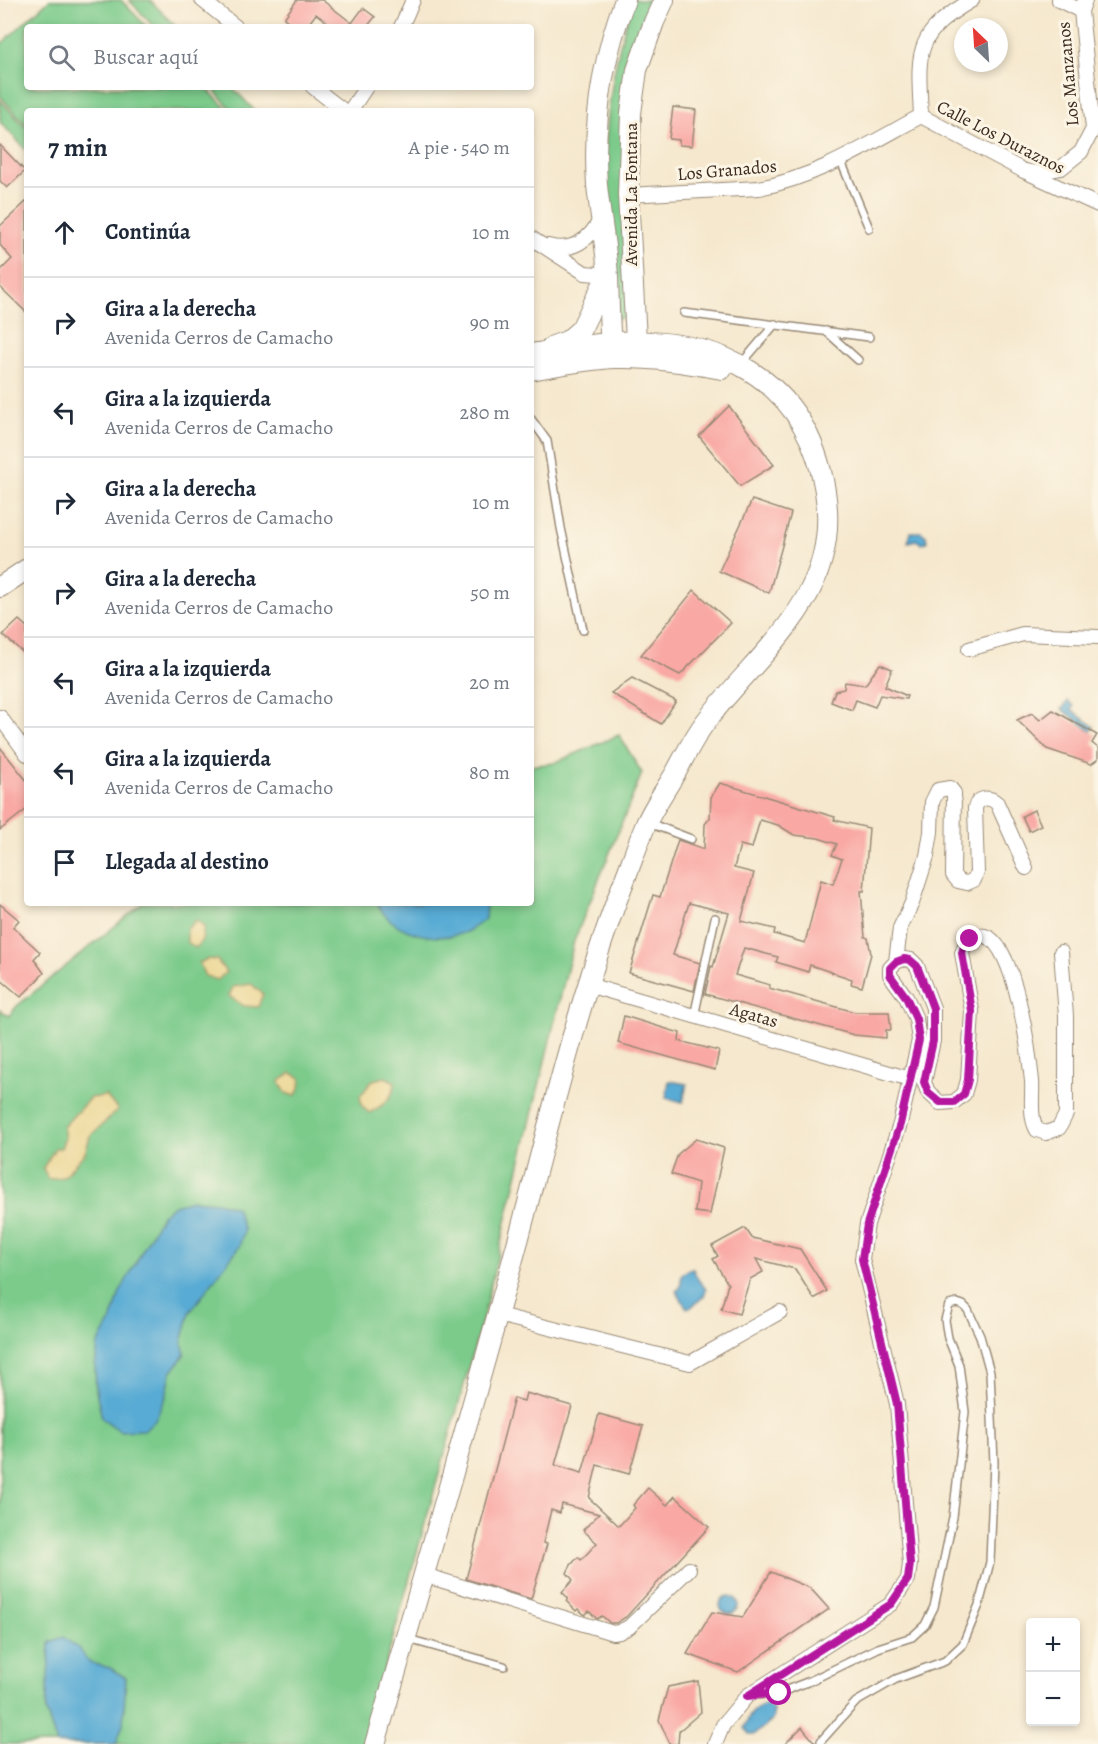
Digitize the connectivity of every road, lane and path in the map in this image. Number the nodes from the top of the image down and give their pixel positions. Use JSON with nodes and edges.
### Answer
{"nodes":[{"id":1,"x":202,"y":0,"type":"edge"},
{"id":2,"x":413,"y":0,"type":"edge"},
{"id":3,"x":625,"y":0,"type":"edge"},
{"id":4,"x":664,"y":0,"type":"edge"},
{"id":5,"x":972,"y":0,"type":"edge"},
{"id":6,"x":1059,"y":0,"type":"edge"},
{"id":7,"x":1083,"y":6,"type":"edge"},
{"id":8,"x":232,"y":24,"type":"edge"},
{"id":9,"x":402,"y":24,"type":"edge"},
{"id":10,"x":317,"y":90,"type":"edge"},
{"id":11,"x":364,"y":90,"type":"edge"},
{"id":12,"x":340,"y":108,"type":"edge"},
{"id":13,"x":352,"y":108,"type":"edge"},
{"id":14,"x":921,"y":116,"type":"junction"},
{"id":15,"x":1095,"y":135,"type":"edge"},
{"id":16,"x":840,"y":159,"type":"junction"},
{"id":17,"x":1024,"y":171,"type":"junction"},
{"id":18,"x":628,"y":195,"type":"junction"},
{"id":19,"x":1098,"y":205,"type":"edge"},
{"id":20,"x":601,"y":218,"type":"junction"},
{"id":21,"x":869,"y":228,"type":"dead end"},
{"id":22,"x":536,"y":241,"type":"edge"},
{"id":23,"x":608,"y":275,"type":"junction"},
{"id":24,"x":684,"y":313,"type":"dead end"},
{"id":25,"x":775,"y":324,"type":"junction"},
{"id":26,"x":826,"y":331,"type":"junction"},
{"id":27,"x":869,"y":337,"type":"dead end"},
{"id":28,"x":636,"y":350,"type":"junction"},
{"id":29,"x":611,"y":351,"type":"junction"},
{"id":30,"x":534,"y":353,"type":"edge"},
{"id":31,"x":534,"y":354,"type":"edge"},
{"id":32,"x":858,"y":360,"type":"dead end"},
{"id":33,"x":534,"y":369,"type":"edge"},
{"id":34,"x":745,"y":370,"type":"junction"},
{"id":35,"x":534,"y":422,"type":"edge"},
{"id":36,"x":24,"y":555,"type":"edge"},
{"id":37,"x":0,"y":571,"type":"edge"},
{"id":38,"x":24,"y":571,"type":"edge"},
{"id":39,"x":0,"y":587,"type":"edge"},
{"id":40,"x":583,"y":630,"type":"dead end"},
{"id":41,"x":1098,"y":637,"type":"edge"},
{"id":42,"x":969,"y":649,"type":"dead end"},
{"id":43,"x":0,"y":717,"type":"edge"},
{"id":44,"x":5,"y":735,"type":"edge"},
{"id":45,"x":24,"y":751,"type":"edge"},
{"id":46,"x":647,"y":822,"type":"junction"},
{"id":47,"x":691,"y":839,"type":"dead end"},
{"id":48,"x":1026,"y":868,"type":"dead end"},
{"id":49,"x":716,"y":918,"type":"dead end"},
{"id":50,"x":1061,"y":952,"type":"dead end"},
{"id":51,"x":896,"y":962,"type":"junction"},
{"id":52,"x":588,"y":985,"type":"junction"},
{"id":53,"x":694,"y":1017,"type":"junction"},
{"id":54,"x":910,"y":1079,"type":"junction"},
{"id":55,"x":780,"y":1312,"type":"dead end"},
{"id":56,"x":498,"y":1315,"type":"junction"},
{"id":57,"x":689,"y":1569,"type":"dead end"},
{"id":58,"x":424,"y":1575,"type":"junction"},
{"id":59,"x":406,"y":1638,"type":"junction"},
{"id":60,"x":504,"y":1666,"type":"dead end"},
{"id":61,"x":747,"y":1696,"type":"junction"},
{"id":62,"x":821,"y":1741,"type":"dead end"},
{"id":63,"x":375,"y":1744,"type":"edge"},
{"id":64,"x":715,"y":1744,"type":"edge"}],
"edges":[{"from":1,"to":8,"type":"street"},
{"from":2,"to":9,"type":"street"},
{"from":3,"to":20,"type":"street","name":"Avenida La Fontana"},
{"from":4,"to":18,"type":"street","name":"Avenida La Fontana"},
{"from":5,"to":14,"type":"street"},
{"from":6,"to":7,"type":"street"},
{"from":7,"to":15,"type":"street","name":"Los Manzanos"},
{"from":10,"to":12,"type":"street"},
{"from":11,"to":13,"type":"street"},
{"from":14,"to":16,"type":"street","name":"Los Granados"},
{"from":14,"to":17,"type":"street","name":"Calle Los Duraznos"},
{"from":15,"to":17,"type":"street","name":"Los Manzanos"},
{"from":16,"to":18,"type":"street","name":"Los Granados"},
{"from":16,"to":21,"type":"lane"},
{"from":17,"to":19,"type":"street","name":"Calle Los Duraznos"},
{"from":18,"to":28,"type":"street","name":"Avenida La Fontana"},
{"from":20,"to":22,"type":"street"},
{"from":20,"to":23,"type":"street","name":"Avenida La Fontana"},
{"from":22,"to":23,"type":"street"},
{"from":23,"to":29,"type":"street","name":"Avenida La Fontana"},
{"from":23,"to":30,"type":"street"},
{"from":24,"to":25,"type":"lane"},
{"from":25,"to":26,"type":"lane"},
{"from":25,"to":34,"type":"lane"},
{"from":26,"to":27,"type":"lane"},
{"from":26,"to":32,"type":"lane"},
{"from":28,"to":29,"type":"street"},
{"from":28,"to":34,"type":"street"},
{"from":29,"to":31,"type":"street"},
{"from":29,"to":33,"type":"street"},
{"from":34,"to":46,"type":"street"},
{"from":35,"to":40,"type":"lane"},
{"from":36,"to":37,"type":"street"},
{"from":38,"to":39,"type":"street"},
{"from":41,"to":42,"type":"street"},
{"from":43,"to":44,"type":"street"},
{"from":44,"to":45,"type":"street"},
{"from":46,"to":47,"type":"lane"},
{"from":46,"to":52,"type":"street"},
{"from":48,"to":51,"type":"street"},
{"from":49,"to":53,"type":"lane"},
{"from":50,"to":51,"type":"street"},
{"from":51,"to":54,"type":"street"},
{"from":52,"to":53,"type":"street","name":"Agatas"},
{"from":52,"to":56,"type":"street"},
{"from":53,"to":54,"type":"street","name":"Agatas"},
{"from":54,"to":61,"type":"street"},
{"from":55,"to":56,"type":"street"},
{"from":56,"to":58,"type":"street"},
{"from":57,"to":58,"type":"street"},
{"from":58,"to":59,"type":"street"},
{"from":59,"to":60,"type":"lane"},
{"from":59,"to":63,"type":"street"},
{"from":61,"to":62,"type":"lane"},
{"from":61,"to":64,"type":"street"}]}
